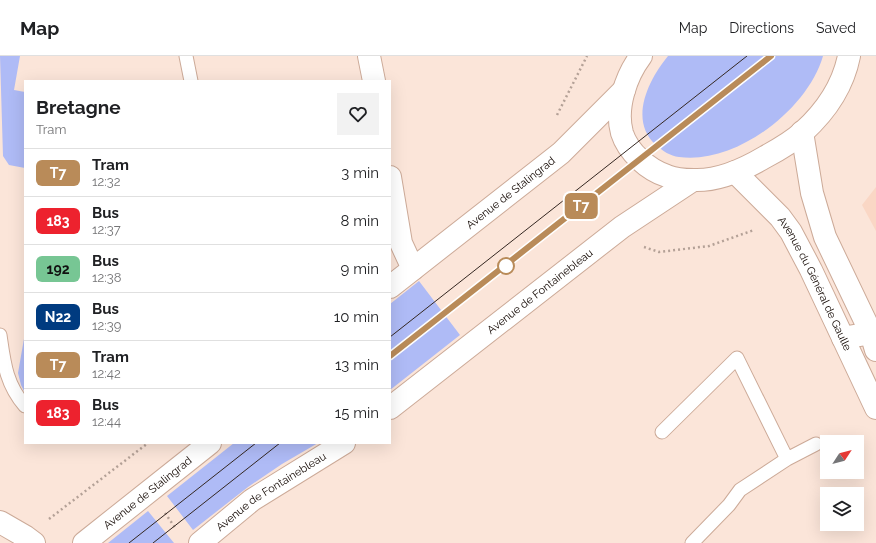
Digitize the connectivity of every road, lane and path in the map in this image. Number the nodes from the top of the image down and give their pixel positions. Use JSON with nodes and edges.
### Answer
{"nodes":[{"id":1,"x":186,"y":56,"type":"edge"},
{"id":2,"x":369,"y":56,"type":"edge"},
{"id":3,"x":587,"y":56,"type":"edge"},
{"id":4,"x":641,"y":56,"type":"edge"},
{"id":5,"x":850,"y":56,"type":"edge"},
{"id":6,"x":190,"y":80,"type":"edge"},
{"id":7,"x":374,"y":80,"type":"edge"},
{"id":8,"x":624,"y":90,"type":"junction"},
{"id":9,"x":555,"y":119,"type":"dead end"},
{"id":10,"x":802,"y":132,"type":"junction"},
{"id":11,"x":735,"y":172,"type":"junction"},
{"id":12,"x":694,"y":180,"type":"junction"},
{"id":13,"x":391,"y":184,"type":"edge"},
{"id":14,"x":760,"y":228,"type":"dead end"},
{"id":15,"x":639,"y":245,"type":"dead end"},
{"id":16,"x":413,"y":269,"type":"junction"},
{"id":17,"x":391,"y":286,"type":"edge"},
{"id":18,"x":0,"y":335,"type":"edge"},
{"id":19,"x":843,"y":338,"type":"junction"},
{"id":20,"x":874,"y":338,"type":"edge"},
{"id":21,"x":24,"y":405,"type":"edge"},
{"id":22,"x":391,"y":407,"type":"edge"},
{"id":23,"x":876,"y":408,"type":"edge"},
{"id":24,"x":662,"y":432,"type":"dead end"},
{"id":25,"x":147,"y":444,"type":"edge"},
{"id":26,"x":209,"y":444,"type":"edge"},
{"id":27,"x":342,"y":444,"type":"edge"},
{"id":28,"x":816,"y":444,"type":"dead end"},
{"id":29,"x":787,"y":459,"type":"junction"},
{"id":30,"x":148,"y":493,"type":"junction"},
{"id":31,"x":0,"y":522,"type":"edge"},
{"id":32,"x":178,"y":532,"type":"dead end"},
{"id":33,"x":30,"y":540,"type":"edge"},
{"id":34,"x":84,"y":543,"type":"edge"},
{"id":35,"x":200,"y":543,"type":"edge"},
{"id":36,"x":692,"y":543,"type":"edge"}],
"edges":[{"from":1,"to":6,"type":"lane"},
{"from":2,"to":7,"type":"main road"},
{"from":3,"to":9,"type":"path"},
{"from":4,"to":8,"type":"main road"},
{"from":5,"to":10,"type":"main road"},
{"from":8,"to":12,"type":"main road"},
{"from":8,"to":16,"type":"main road","name":"Avenue de Stalingrad"},
{"from":10,"to":11,"type":"main road"},
{"from":10,"to":20,"type":"main road"},
{"from":11,"to":12,"type":"main road"},
{"from":11,"to":19,"type":"main road","name":"Avenue du Général de Gaulle"},
{"from":12,"to":22,"type":"main road","name":"Avenue de Fontainebleau"},
{"from":13,"to":16,"type":"main road"},
{"from":14,"to":15,"type":"path"},
{"from":16,"to":17,"type":"main road","name":"Avenue de Stalingrad"},
{"from":18,"to":21,"type":"lane"},
{"from":19,"to":20,"type":"main road"},
{"from":19,"to":23,"type":"main road","name":"Avenue du Général de Gaulle"},
{"from":24,"to":29,"type":"lane"},
{"from":25,"to":33,"type":"path"},
{"from":26,"to":30,"type":"main road","name":"Avenue de Stalingrad"},
{"from":27,"to":35,"type":"main road","name":"Avenue de Fontainebleau"},
{"from":28,"to":29,"type":"lane"},
{"from":29,"to":36,"type":"lane"},
{"from":30,"to":32,"type":"path"},
{"from":30,"to":34,"type":"main road","name":"Avenue de Stalingrad"},
{"from":31,"to":33,"type":"main road"}]}
